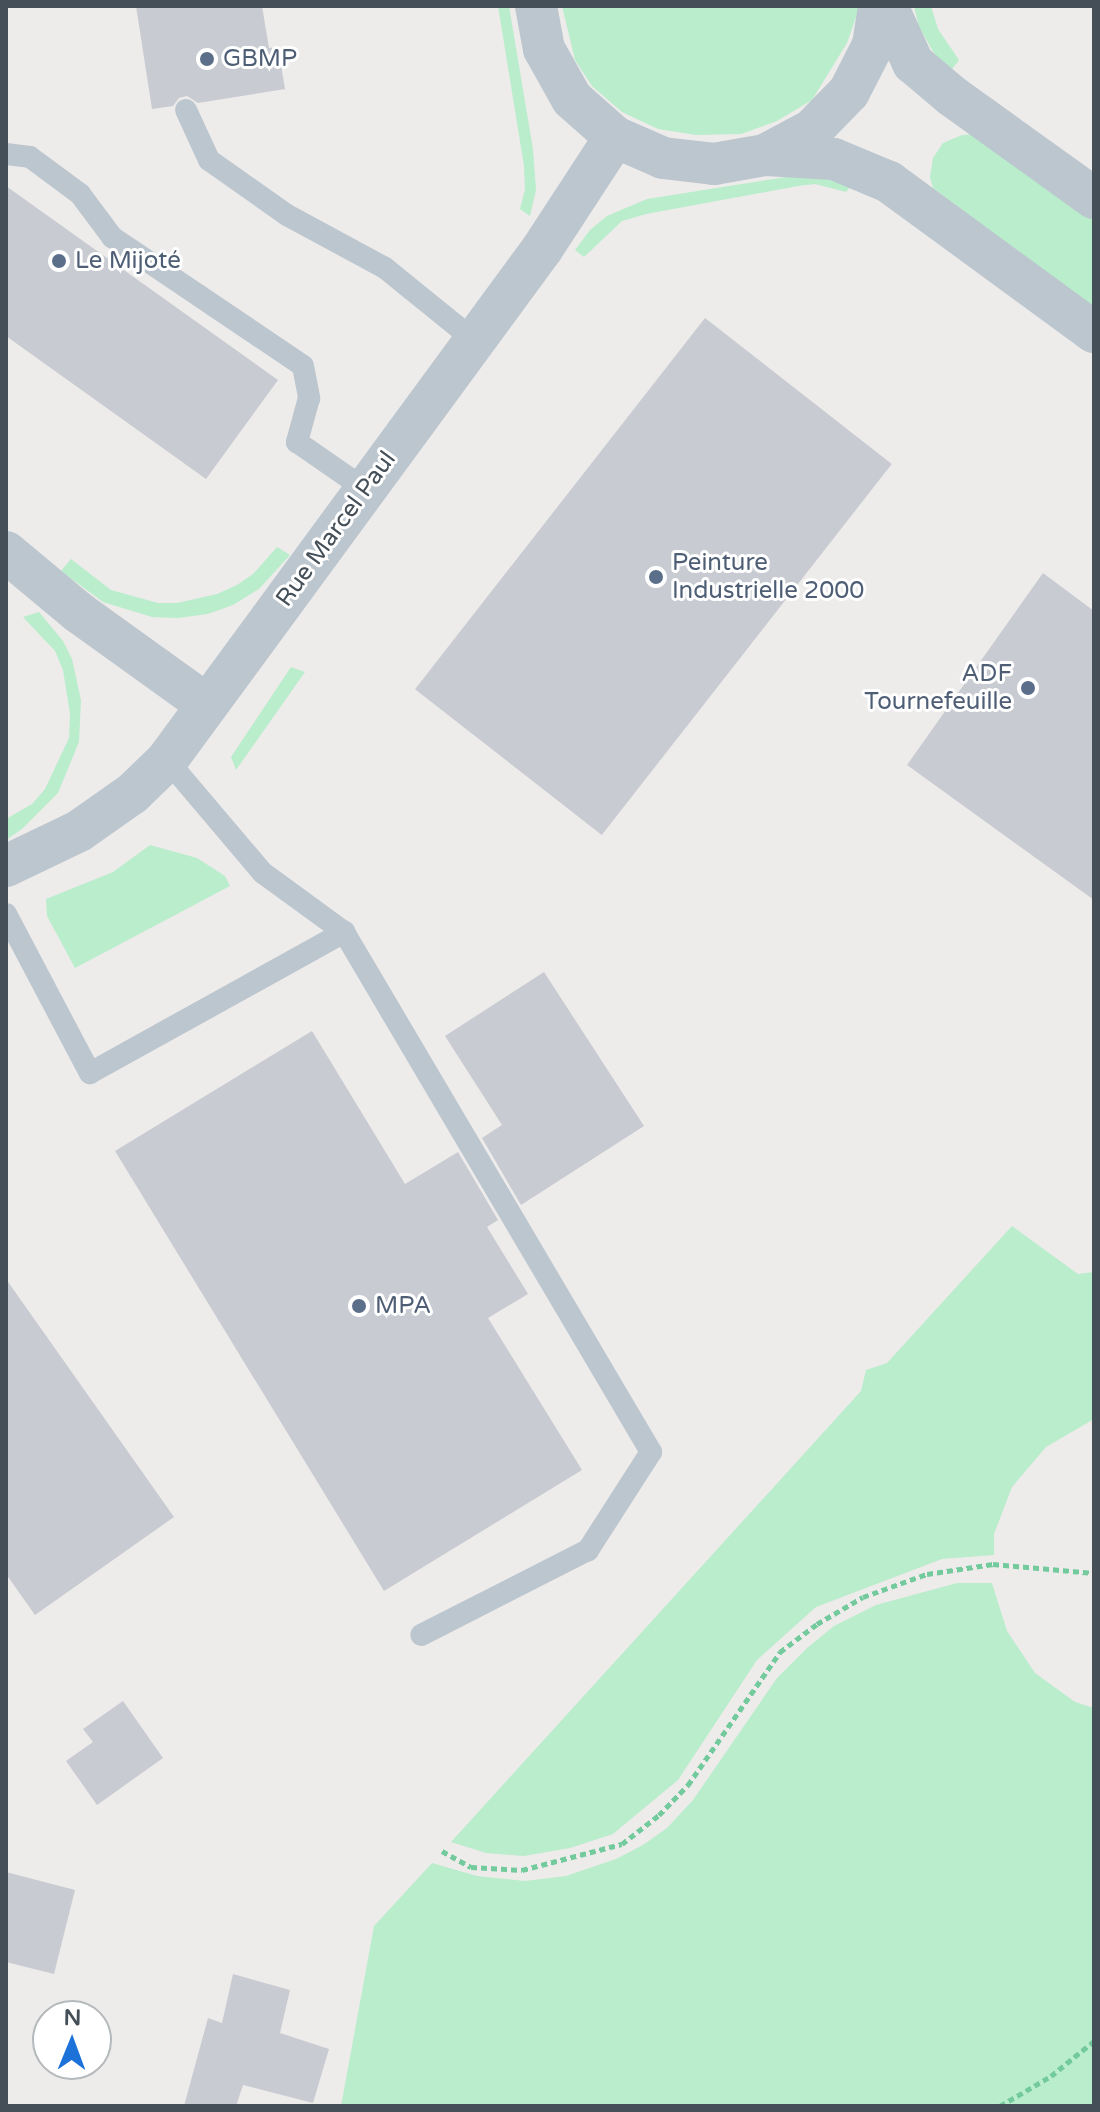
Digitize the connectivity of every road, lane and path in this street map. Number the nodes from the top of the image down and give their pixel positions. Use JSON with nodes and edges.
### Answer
{"nodes":[{"id":1,"x":536,"y":6,"type":"edge"},
{"id":2,"x":879,"y":6,"type":"edge"},
{"id":3,"x":887,"y":6,"type":"edge"},
{"id":4,"x":186,"y":110,"type":"dead end"},
{"id":5,"x":615,"y":137,"type":"junction"},
{"id":6,"x":6,"y":154,"type":"edge"},
{"id":7,"x":765,"y":155,"type":"junction"},
{"id":8,"x":1094,"y":198,"type":"edge"},
{"id":9,"x":1094,"y":332,"type":"edge"},
{"id":10,"x":474,"y":340,"type":"junction"},
{"id":11,"x":365,"y":489,"type":"junction"},
{"id":12,"x":6,"y":552,"type":"edge"},
{"id":13,"x":206,"y":704,"type":"junction"},
{"id":14,"x":167,"y":760,"type":"junction"},
{"id":15,"x":6,"y":866,"type":"edge"},
{"id":16,"x":6,"y":914,"type":"edge"},
{"id":17,"x":344,"y":932,"type":"junction"},
{"id":18,"x":1094,"y":1573,"type":"edge"},
{"id":19,"x":421,"y":1635,"type":"dead end"},
{"id":20,"x":442,"y":1851,"type":"dead end"},
{"id":21,"x":1094,"y":2041,"type":"edge"},
{"id":22,"x":1000,"y":2106,"type":"edge"}],
"edges":[{"from":1,"to":5,"type":"street"},
{"from":2,"to":7,"type":"street"},
{"from":3,"to":8,"type":"street"},
{"from":4,"to":10,"type":"lane"},
{"from":5,"to":7,"type":"street"},
{"from":5,"to":10,"type":"street","name":"Rue Marcel Paul"},
{"from":6,"to":11,"type":"lane"},
{"from":7,"to":9,"type":"street"},
{"from":10,"to":11,"type":"street","name":"Rue Marcel Paul"},
{"from":11,"to":13,"type":"street","name":"Rue Marcel Paul"},
{"from":12,"to":13,"type":"street"},
{"from":13,"to":14,"type":"street","name":"Rue Marcel Paul"},
{"from":14,"to":15,"type":"street","name":"Rue Marcel Paul"},
{"from":14,"to":17,"type":"lane"},
{"from":16,"to":17,"type":"lane"},
{"from":17,"to":19,"type":"lane"},
{"from":18,"to":20,"type":"path"},
{"from":21,"to":22,"type":"path"}]}
